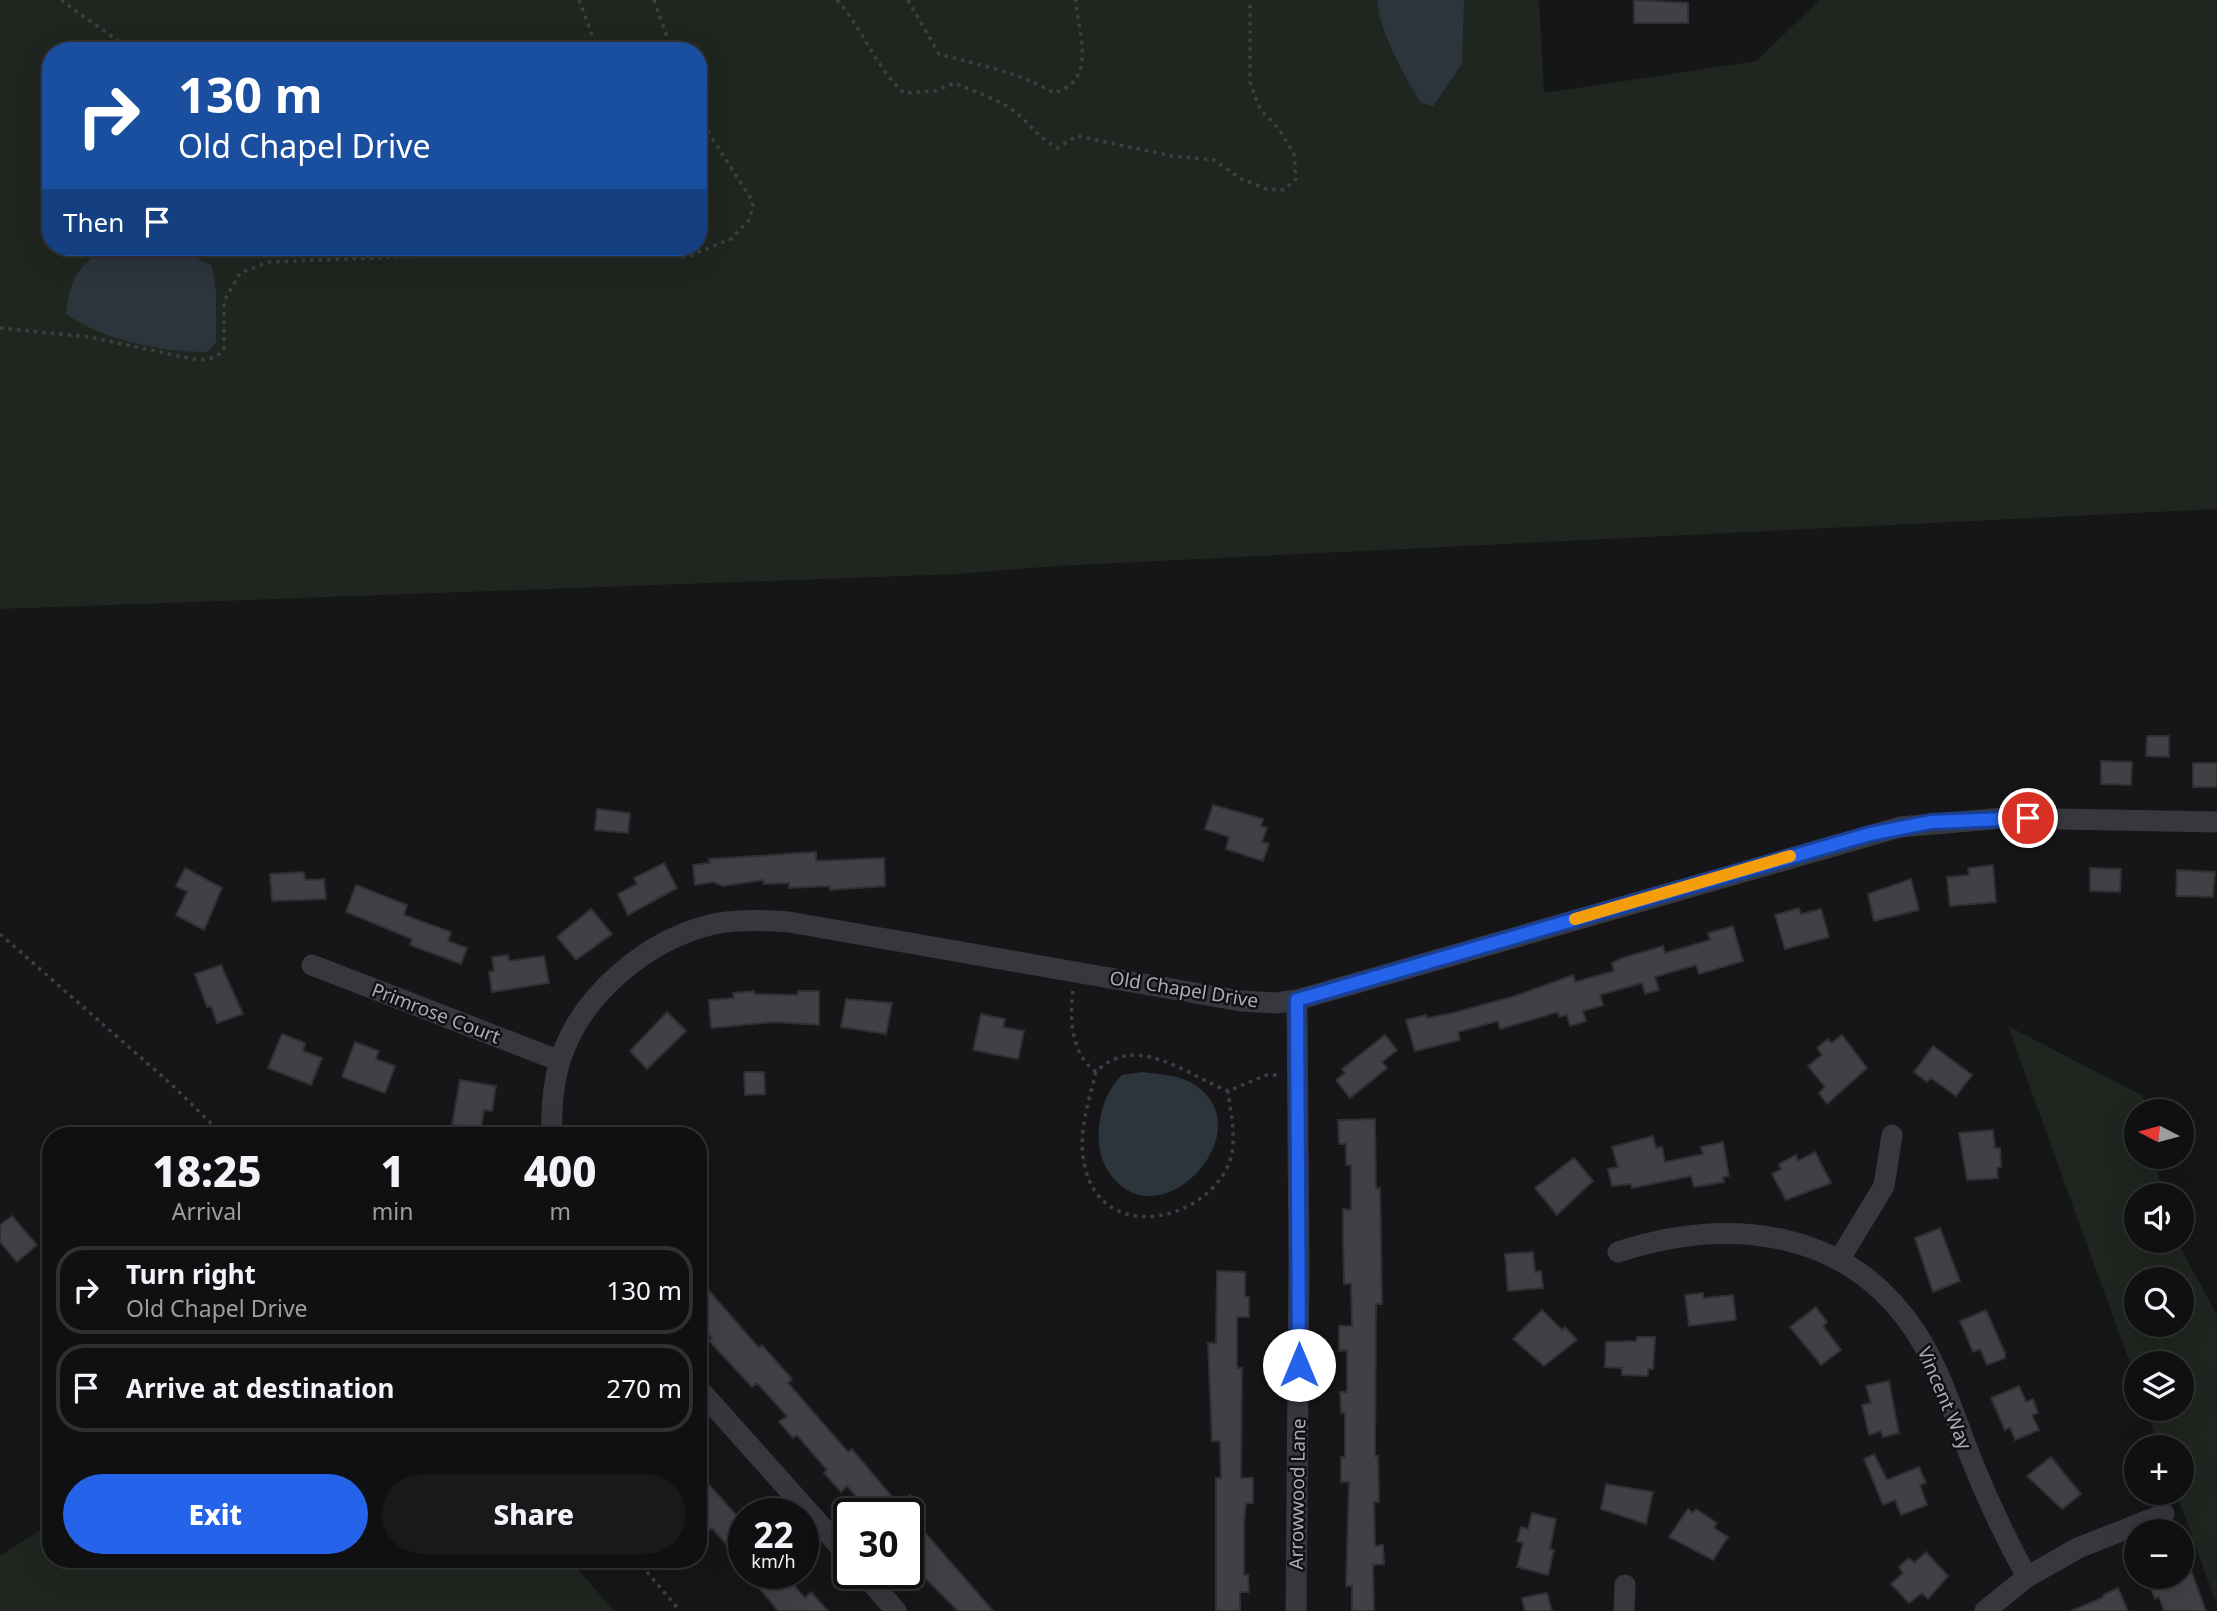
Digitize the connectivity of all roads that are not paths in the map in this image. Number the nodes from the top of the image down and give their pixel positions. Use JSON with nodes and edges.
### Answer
{"nodes":[{"id":1,"x":2217,"y":822,"type":"edge"},
{"id":2,"x":312,"y":965,"type":"dead end"},
{"id":3,"x":1297,"y":1000,"type":"junction"},
{"id":4,"x":560,"y":1061,"type":"junction"},
{"id":5,"x":552,"y":1127,"type":"edge"},
{"id":6,"x":1892,"y":1135,"type":"dead end"},
{"id":7,"x":1618,"y":1252,"type":"dead end"},
{"id":8,"x":1839,"y":1260,"type":"junction"},
{"id":9,"x":707,"y":1398,"type":"edge"},
{"id":10,"x":2164,"y":1514,"type":"dead end"},
{"id":11,"x":833,"y":1539,"type":"edge"},
{"id":12,"x":2027,"y":1577,"type":"junction"},
{"id":13,"x":1625,"y":1585,"type":"dead end"},
{"id":14,"x":877,"y":1589,"type":"edge"},
{"id":15,"x":896,"y":1611,"type":"edge"},
{"id":16,"x":1296,"y":1611,"type":"edge"},
{"id":17,"x":1624,"y":1611,"type":"edge"},
{"id":18,"x":1985,"y":1611,"type":"edge"}],
"edges":[{"from":1,"to":3,"type":"street","name":"Old Chapel Drive"},
{"from":2,"to":4,"type":"street","name":"Primrose Court"},
{"from":3,"to":4,"type":"street","name":"Old Chapel Drive"},
{"from":3,"to":16,"type":"street","name":"Arrowwood Lane"},
{"from":4,"to":5,"type":"street","name":"Old Chapel Drive"},
{"from":6,"to":8,"type":"street"},
{"from":7,"to":8,"type":"street","name":"Vincent Way"},
{"from":8,"to":12,"type":"street","name":"Vincent Way"},
{"from":9,"to":11,"type":"street"},
{"from":10,"to":12,"type":"street"},
{"from":12,"to":18,"type":"street"},
{"from":13,"to":17,"type":"street"},
{"from":14,"to":15,"type":"street"}]}
